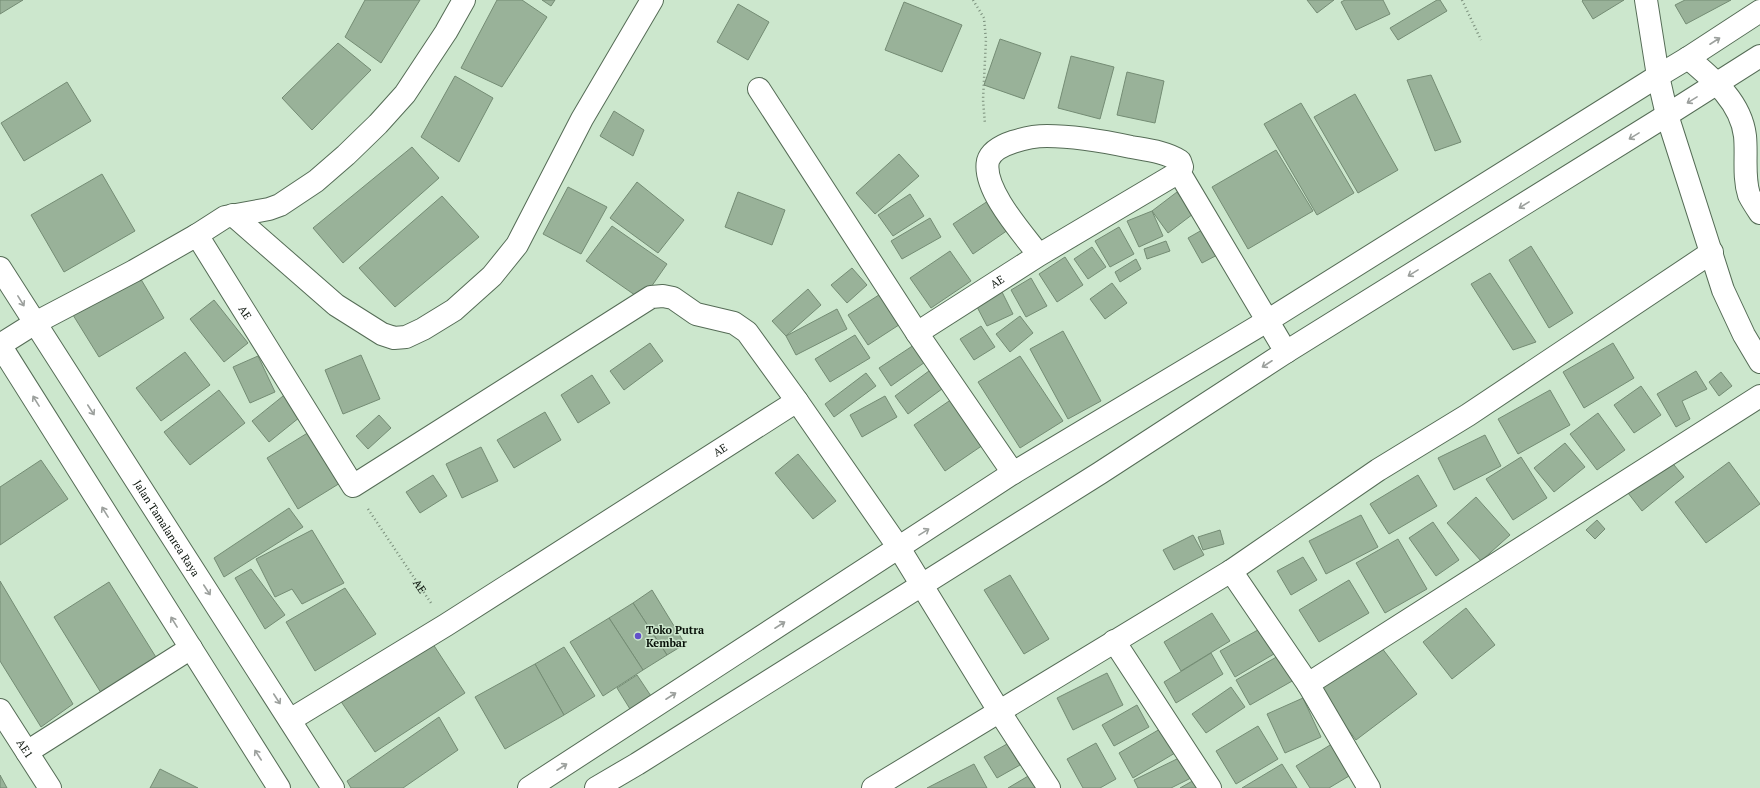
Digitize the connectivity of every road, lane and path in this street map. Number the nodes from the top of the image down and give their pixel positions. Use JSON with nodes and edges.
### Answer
{"nodes":[{"id":1,"x":464,"y":0,"type":"edge"},
{"id":2,"x":652,"y":0,"type":"edge"},
{"id":3,"x":973,"y":0,"type":"edge"},
{"id":4,"x":1462,"y":0,"type":"edge"},
{"id":5,"x":1646,"y":0,"type":"edge"},
{"id":6,"x":1760,"y":12,"type":"edge"},
{"id":7,"x":1480,"y":40,"type":"dead end"},
{"id":8,"x":1760,"y":56,"type":"edge"},
{"id":9,"x":1688,"y":58,"type":"junction"},
{"id":10,"x":1658,"y":76,"type":"junction"},
{"id":11,"x":1718,"y":83,"type":"junction"},
{"id":12,"x":759,"y":89,"type":"dead end"},
{"id":13,"x":1667,"y":116,"type":"junction"},
{"id":14,"x":1752,"y":130,"type":"edge"},
{"id":15,"x":988,"y":161,"type":"junction"},
{"id":16,"x":1179,"y":172,"type":"junction"},
{"id":17,"x":1760,"y":213,"type":"edge"},
{"id":18,"x":233,"y":215,"type":"junction"},
{"id":19,"x":197,"y":235,"type":"junction"},
{"id":20,"x":1712,"y":252,"type":"junction"},
{"id":21,"x":1039,"y":255,"type":"junction"},
{"id":22,"x":0,"y":268,"type":"edge"},
{"id":23,"x":1267,"y":321,"type":"junction"},
{"id":24,"x":35,"y":323,"type":"junction"},
{"id":25,"x":917,"y":333,"type":"junction"},
{"id":26,"x":0,"y":345,"type":"edge"},
{"id":27,"x":1286,"y":352,"type":"junction"},
{"id":28,"x":1760,"y":362,"type":"edge"},
{"id":29,"x":1760,"y":396,"type":"edge"},
{"id":30,"x":797,"y":401,"type":"junction"},
{"id":31,"x":1013,"y":473,"type":"junction"},
{"id":32,"x":353,"y":486,"type":"junction"},
{"id":33,"x":899,"y":548,"type":"junction"},
{"id":34,"x":1231,"y":571,"type":"junction"},
{"id":35,"x":921,"y":585,"type":"junction"},
{"id":36,"x":446,"y":625,"type":"junction"},
{"id":37,"x":1114,"y":640,"type":"junction"},
{"id":38,"x":191,"y":648,"type":"junction"},
{"id":39,"x":1308,"y":684,"type":"junction"},
{"id":40,"x":0,"y":710,"type":"edge"},
{"id":41,"x":999,"y":711,"type":"junction"},
{"id":42,"x":290,"y":720,"type":"junction"},
{"id":43,"x":26,"y":752,"type":"junction"},
{"id":44,"x":50,"y":788,"type":"edge"},
{"id":45,"x":279,"y":788,"type":"edge"},
{"id":46,"x":333,"y":788,"type":"edge"},
{"id":47,"x":529,"y":788,"type":"edge"},
{"id":48,"x":596,"y":788,"type":"edge"},
{"id":49,"x":873,"y":788,"type":"edge"},
{"id":50,"x":1049,"y":788,"type":"edge"},
{"id":51,"x":1210,"y":788,"type":"edge"},
{"id":52,"x":1369,"y":788,"type":"edge"}],
"edges":[{"from":1,"to":18,"type":"street"},
{"from":2,"to":18,"type":"street"},
{"from":3,"to":15,"type":"path"},
{"from":4,"to":7,"type":"path"},
{"from":5,"to":10,"type":"street"},
{"from":9,"to":6,"type":"street","one_way":true},
{"from":8,"to":11,"type":"street"},
{"from":9,"to":10,"type":"street"},
{"from":9,"to":11,"type":"street"},
{"from":10,"to":13,"type":"street"},
{"from":10,"to":23,"type":"street"},
{"from":11,"to":13,"type":"street","one_way":true},
{"from":11,"to":14,"type":"street"},
{"from":12,"to":25,"type":"street"},
{"from":13,"to":20,"type":"street"},
{"from":13,"to":27,"type":"street","one_way":true},
{"from":14,"to":17,"type":"street"},
{"from":15,"to":16,"type":"street"},
{"from":15,"to":21,"type":"street"},
{"from":16,"to":21,"type":"street","name":"AE"},
{"from":16,"to":23,"type":"street"},
{"from":18,"to":19,"type":"street"},
{"from":19,"to":24,"type":"street"},
{"from":19,"to":32,"type":"street","name":"AE"},
{"from":20,"to":28,"type":"street"},
{"from":20,"to":34,"type":"street"},
{"from":21,"to":25,"type":"street","name":"AE"},
{"from":22,"to":24,"type":"street","name":"Jalan Tamalanrea Raya","one_way":true},
{"from":23,"to":27,"type":"street"},
{"from":23,"to":31,"type":"street"},
{"from":24,"to":26,"type":"street"},
{"from":24,"to":42,"type":"street","name":"Jalan Tamalanrea Raya","one_way":true},
{"from":25,"to":31,"type":"street"},
{"from":38,"to":26,"type":"street","one_way":true},
{"from":27,"to":35,"type":"street","one_way":true},
{"from":29,"to":39,"type":"street"},
{"from":30,"to":32,"type":"street"},
{"from":30,"to":33,"type":"street"},
{"from":30,"to":36,"type":"street","name":"AE"},
{"from":33,"to":31,"type":"street","one_way":true},
{"from":32,"to":36,"type":"path","name":"AE"},
{"from":33,"to":35,"type":"street"},
{"from":47,"to":33,"type":"street","one_way":true},
{"from":34,"to":37,"type":"street"},
{"from":34,"to":39,"type":"street"},
{"from":35,"to":41,"type":"street"},
{"from":35,"to":48,"type":"street"},
{"from":36,"to":42,"type":"street"},
{"from":37,"to":41,"type":"street"},
{"from":37,"to":51,"type":"street"},
{"from":38,"to":43,"type":"street"},
{"from":45,"to":38,"type":"street","one_way":true},
{"from":39,"to":52,"type":"street"},
{"from":40,"to":43,"type":"street","name":"AE1"},
{"from":41,"to":49,"type":"street"},
{"from":41,"to":50,"type":"street"},
{"from":42,"to":46,"type":"street","name":"Jalan Tamalanrea Raya"},
{"from":43,"to":44,"type":"street","name":"AE1"}]}
